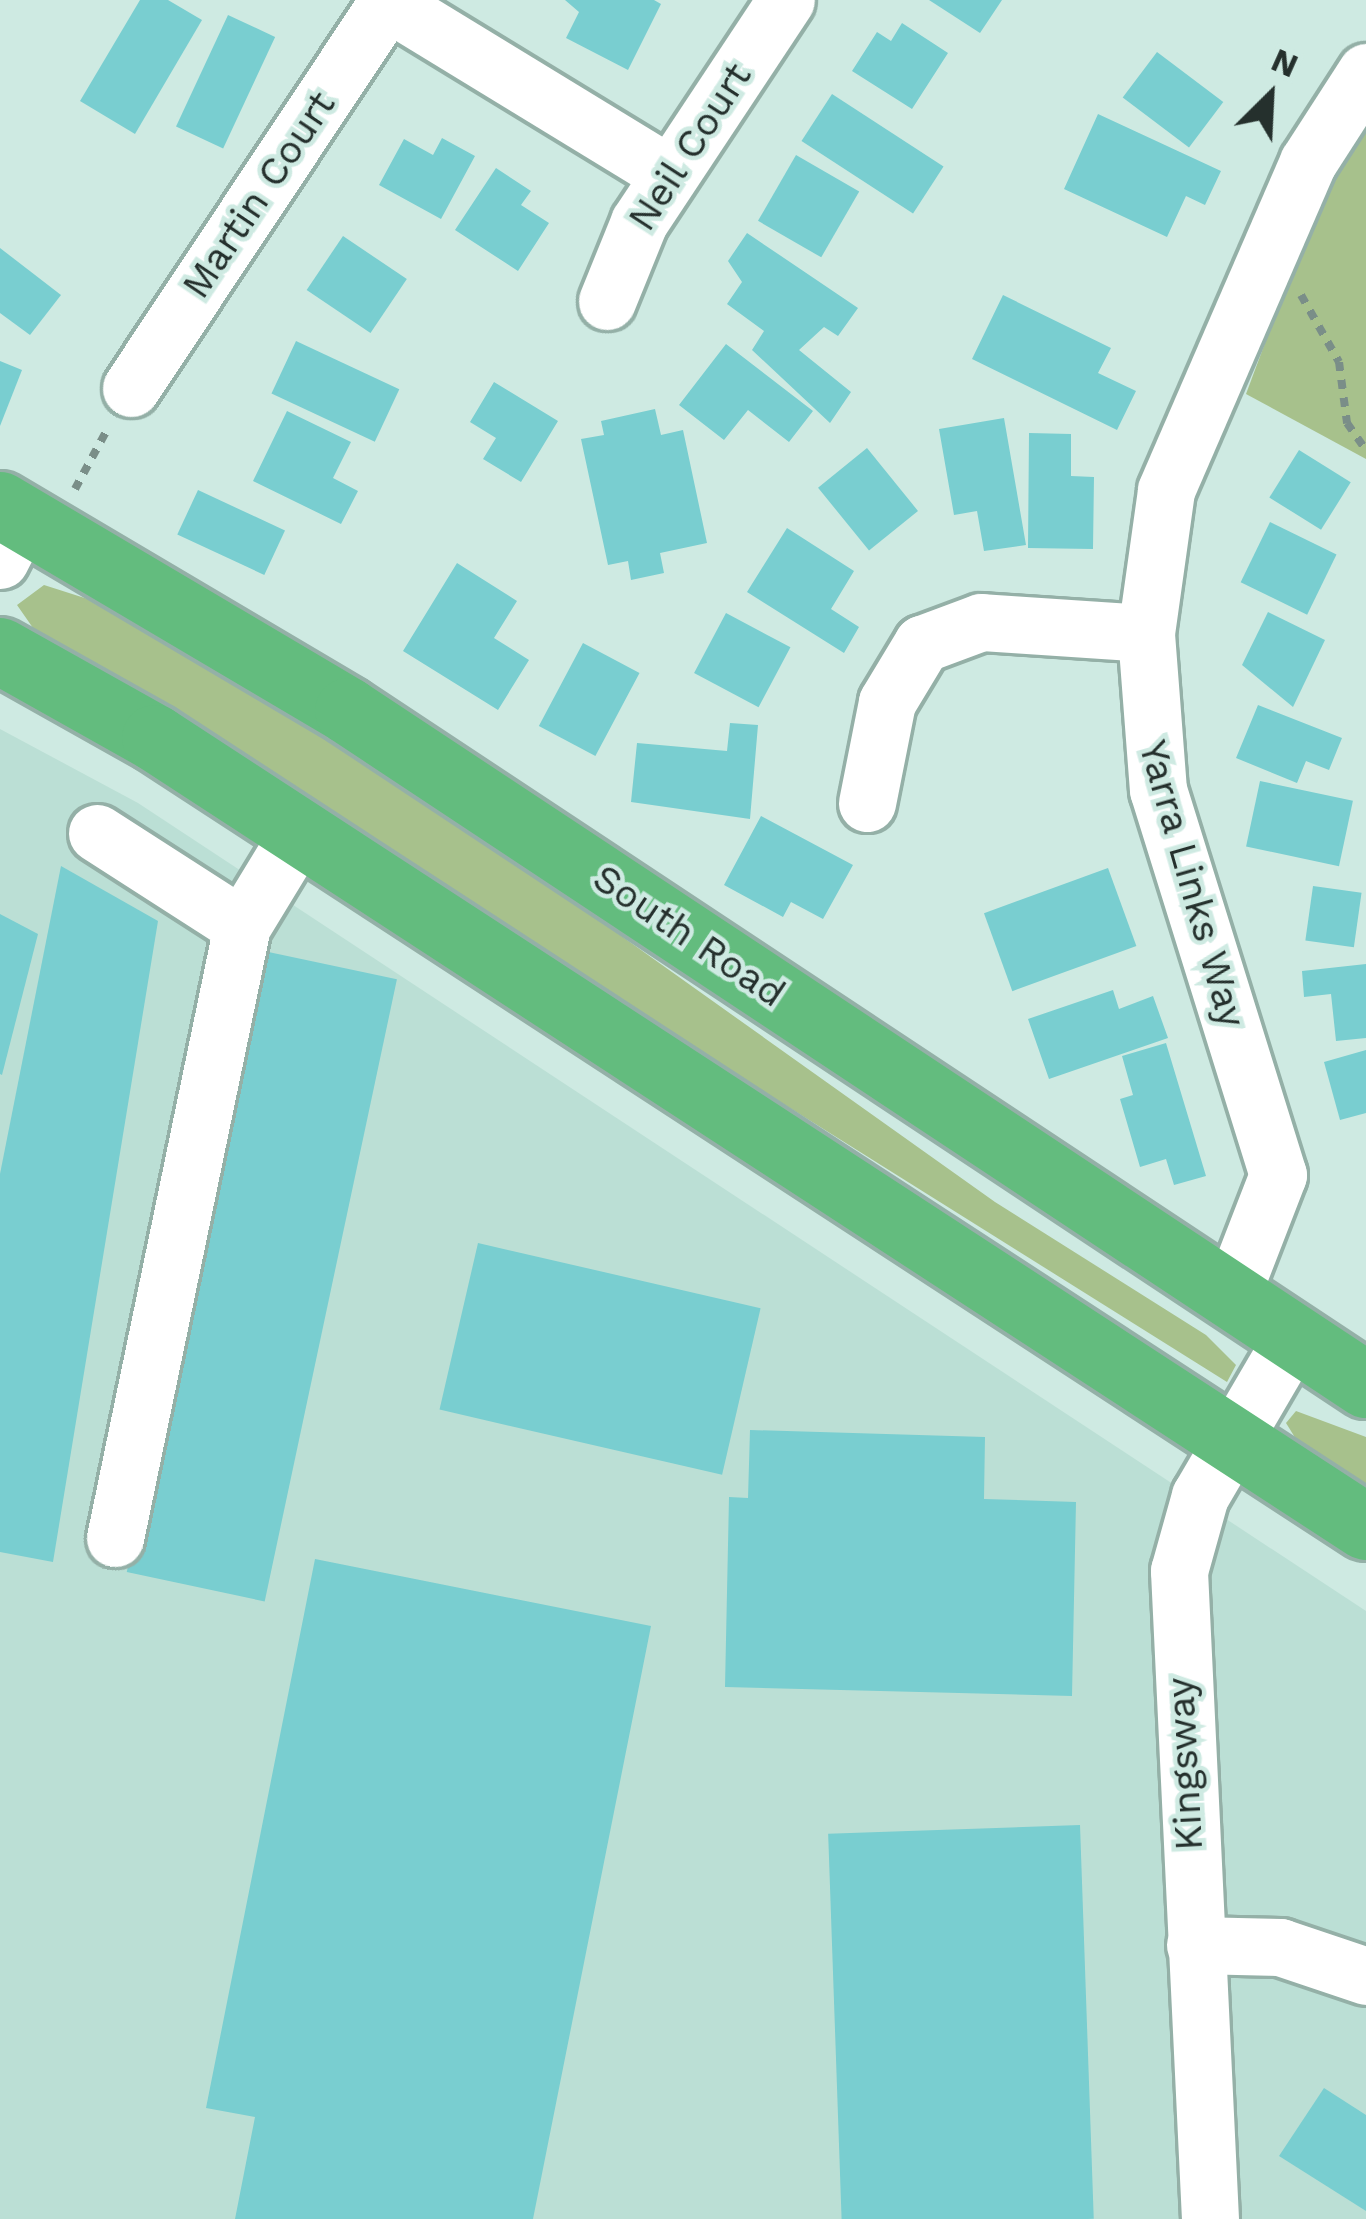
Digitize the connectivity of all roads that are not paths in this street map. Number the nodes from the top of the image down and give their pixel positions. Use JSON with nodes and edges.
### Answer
{"nodes":[{"id":1,"x":786,"y":0,"type":"edge"},
{"id":2,"x":385,"y":1,"type":"edge"},
{"id":3,"x":1366,"y":72,"type":"edge"},
{"id":4,"x":669,"y":174,"type":"junction"},
{"id":5,"x":607,"y":301,"type":"dead end"},
{"id":6,"x":131,"y":388,"type":"road end"},
{"id":7,"x":19,"y":529,"type":"edge"},
{"id":8,"x":1146,"y":633,"type":"junction"},
{"id":9,"x":0,"y":651,"type":"edge"},
{"id":10,"x":867,"y":803,"type":"dead end"},
{"id":11,"x":97,"y":833,"type":"dead end"},
{"id":12,"x":298,"y":833,"type":"junction"},
{"id":13,"x":242,"y":926,"type":"junction"},
{"id":14,"x":1232,"y":1296,"type":"junction"},
{"id":15,"x":1293,"y":1337,"type":"junction"},
{"id":16,"x":1366,"y":1385,"type":"edge"},
{"id":17,"x":1232,"y":1439,"type":"junction"},
{"id":18,"x":1366,"y":1528,"type":"edge"},
{"id":19,"x":115,"y":1538,"type":"dead end"},
{"id":20,"x":1196,"y":1945,"type":"junction"},
{"id":21,"x":1366,"y":1976,"type":"edge"},
{"id":22,"x":1210,"y":2219,"type":"edge"}],
"edges":[{"from":1,"to":4,"type":"street","name":"Neil Court"},
{"from":2,"to":4,"type":"street"},
{"from":2,"to":6,"type":"street","name":"Martin Court"},
{"from":3,"to":8,"type":"street","name":"Yarra Links Way"},
{"from":4,"to":5,"type":"street","name":"Neil Court"},
{"from":7,"to":14,"type":"highway","name":"South Road"},
{"from":8,"to":10,"type":"street"},
{"from":8,"to":14,"type":"street","name":"Yarra Links Way"},
{"from":9,"to":12,"type":"highway"},
{"from":11,"to":13,"type":"street"},
{"from":12,"to":13,"type":"street"},
{"from":12,"to":17,"type":"highway"},
{"from":13,"to":19,"type":"street"},
{"from":14,"to":15,"type":"highway","name":"South Road"},
{"from":15,"to":16,"type":"highway","name":"South Road"},
{"from":15,"to":17,"type":"street","name":"Kingsway"},
{"from":17,"to":18,"type":"highway"},
{"from":17,"to":20,"type":"street","name":"Kingsway"},
{"from":20,"to":21,"type":"street"},
{"from":20,"to":22,"type":"street","name":"Kingsway"}]}
